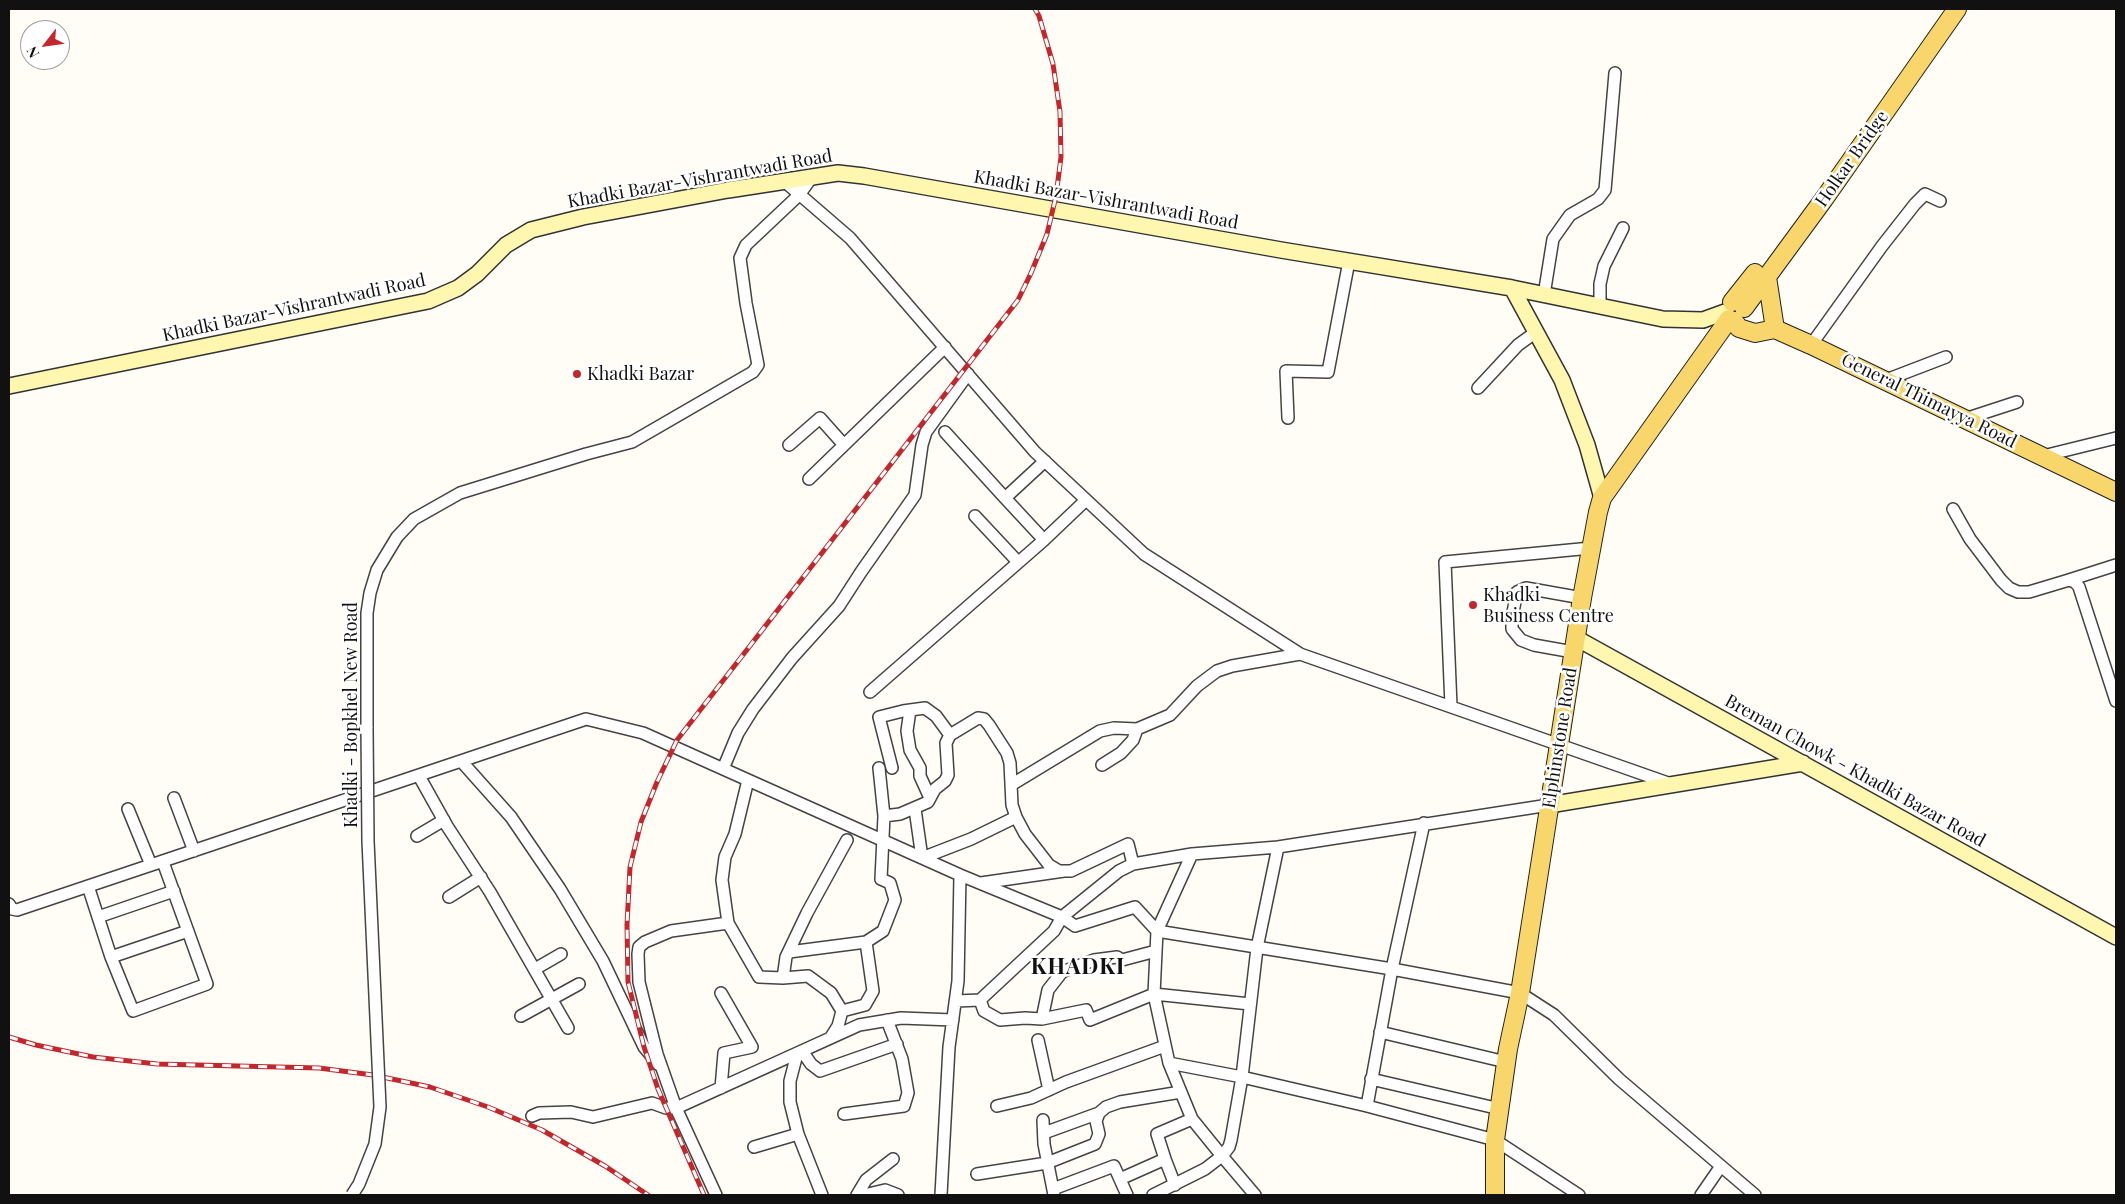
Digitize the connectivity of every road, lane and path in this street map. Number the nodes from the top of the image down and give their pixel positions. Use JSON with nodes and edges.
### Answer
{"nodes":[{"id":1,"x":1946,"y":9,"type":"edge"},
{"id":2,"x":1957,"y":9,"type":"edge"},
{"id":3,"x":1614,"y":73,"type":"dead end"},
{"id":4,"x":812,"y":177,"type":"junction"},
{"id":5,"x":784,"y":181,"type":"junction"},
{"id":6,"x":799,"y":195,"type":"junction"},
{"id":7,"x":1940,"y":201,"type":"dead end"},
{"id":8,"x":1623,"y":228,"type":"dead end"},
{"id":9,"x":1349,"y":261,"type":"junction"},
{"id":10,"x":1767,"y":277,"type":"junction"},
{"id":11,"x":1512,"y":288,"type":"junction"},
{"id":12,"x":1544,"y":295,"type":"junction"},
{"id":13,"x":1600,"y":306,"type":"junction"},
{"id":14,"x":1734,"y":313,"type":"junction"},
{"id":15,"x":1770,"y":329,"type":"junction"},
{"id":16,"x":1536,"y":332,"type":"junction"},
{"id":17,"x":1811,"y":345,"type":"junction"},
{"id":18,"x":945,"y":347,"type":"junction"},
{"id":19,"x":1946,"y":357,"type":"dead end"},
{"id":20,"x":968,"y":374,"type":"junction"},
{"id":21,"x":1886,"y":380,"type":"junction"},
{"id":22,"x":9,"y":386,"type":"edge"},
{"id":23,"x":1478,"y":388,"type":"dead end"},
{"id":24,"x":2018,"y":402,"type":"dead end"},
{"id":25,"x":1288,"y":418,"type":"dead end"},
{"id":26,"x":1966,"y":419,"type":"junction"},
{"id":27,"x":945,"y":432,"type":"dead end"},
{"id":28,"x":2116,"y":438,"type":"edge"},
{"id":29,"x":789,"y":445,"type":"dead end"},
{"id":30,"x":844,"y":445,"type":"junction"},
{"id":31,"x":2043,"y":456,"type":"junction"},
{"id":32,"x":1045,"y":461,"type":"junction"},
{"id":33,"x":809,"y":480,"type":"dead end"},
{"id":34,"x":2116,"y":492,"type":"edge"},
{"id":35,"x":1005,"y":498,"type":"junction"},
{"id":36,"x":1602,"y":498,"type":"junction"},
{"id":37,"x":1086,"y":500,"type":"junction"},
{"id":38,"x":1952,"y":509,"type":"dead end"},
{"id":39,"x":975,"y":516,"type":"dead end"},
{"id":40,"x":1044,"y":540,"type":"junction"},
{"id":41,"x":1591,"y":548,"type":"junction"},
{"id":42,"x":1018,"y":562,"type":"junction"},
{"id":43,"x":2116,"y":565,"type":"edge"},
{"id":44,"x":2069,"y":580,"type":"junction"},
{"id":45,"x":1582,"y":598,"type":"junction"},
{"id":46,"x":1575,"y":645,"type":"junction"},
{"id":47,"x":1300,"y":654,"type":"junction"},
{"id":48,"x":870,"y":692,"type":"dead end"},
{"id":49,"x":2116,"y":701,"type":"edge"},
{"id":50,"x":1451,"y":706,"type":"junction"},
{"id":51,"x":910,"y":710,"type":"junction"},
{"id":52,"x":1137,"y":730,"type":"junction"},
{"id":53,"x":950,"y":735,"type":"junction"},
{"id":54,"x":1558,"y":743,"type":"junction"},
{"id":55,"x":462,"y":762,"type":"junction"},
{"id":56,"x":1803,"y":763,"type":"junction"},
{"id":57,"x":1102,"y":765,"type":"dead end"},
{"id":58,"x":879,"y":768,"type":"dead end"},
{"id":59,"x":892,"y":768,"type":"dead end"},
{"id":60,"x":723,"y":769,"type":"junction"},
{"id":61,"x":419,"y":776,"type":"junction"},
{"id":62,"x":748,"y":780,"type":"junction"},
{"id":63,"x":1011,"y":785,"type":"junction"},
{"id":64,"x":1672,"y":785,"type":"junction"},
{"id":65,"x":174,"y":798,"type":"dead end"},
{"id":66,"x":930,"y":798,"type":"junction"},
{"id":67,"x":1549,"y":805,"type":"junction"},
{"id":68,"x":128,"y":809,"type":"dead end"},
{"id":69,"x":916,"y":809,"type":"junction"},
{"id":70,"x":884,"y":816,"type":"junction"},
{"id":71,"x":1016,"y":818,"type":"junction"},
{"id":72,"x":444,"y":820,"type":"junction"},
{"id":73,"x":1424,"y":823,"type":"junction"},
{"id":74,"x":417,"y":836,"type":"dead end"},
{"id":75,"x":847,"y":840,"type":"dead end"},
{"id":76,"x":882,"y":840,"type":"junction"},
{"id":77,"x":1278,"y":847,"type":"junction"},
{"id":78,"x":194,"y":852,"type":"junction"},
{"id":79,"x":1192,"y":854,"type":"junction"},
{"id":80,"x":922,"y":858,"type":"junction"},
{"id":81,"x":163,"y":862,"type":"junction"},
{"id":82,"x":1133,"y":864,"type":"junction"},
{"id":83,"x":151,"y":866,"type":"junction"},
{"id":84,"x":1065,"y":871,"type":"junction"},
{"id":85,"x":960,"y":875,"type":"junction"},
{"id":86,"x":481,"y":877,"type":"junction"},
{"id":87,"x":979,"y":883,"type":"junction"},
{"id":88,"x":88,"y":886,"type":"junction"},
{"id":89,"x":174,"y":891,"type":"junction"},
{"id":90,"x":449,"y":897,"type":"dead end"},
{"id":91,"x":10,"y":907,"type":"edge"},
{"id":92,"x":98,"y":917,"type":"junction"},
{"id":93,"x":1062,"y":917,"type":"junction"},
{"id":94,"x":728,"y":923,"type":"junction"},
{"id":95,"x":188,"y":931,"type":"junction"},
{"id":96,"x":1157,"y":931,"type":"junction"},
{"id":97,"x":2116,"y":937,"type":"edge"},
{"id":98,"x":866,"y":942,"type":"junction"},
{"id":99,"x":1257,"y":948,"type":"junction"},
{"id":100,"x":1156,"y":951,"type":"junction"},
{"id":101,"x":789,"y":952,"type":"junction"},
{"id":102,"x":561,"y":954,"type":"dead end"},
{"id":103,"x":112,"y":957,"type":"junction"},
{"id":104,"x":535,"y":969,"type":"junction"},
{"id":105,"x":1392,"y":969,"type":"junction"},
{"id":106,"x":783,"y":978,"type":"junction"},
{"id":107,"x":579,"y":984,"type":"dead end"},
{"id":108,"x":721,"y":993,"type":"dead end"},
{"id":109,"x":1520,"y":993,"type":"junction"},
{"id":110,"x":1154,"y":994,"type":"junction"},
{"id":111,"x":552,"y":999,"type":"junction"},
{"id":112,"x":980,"y":1000,"type":"junction"},
{"id":113,"x":956,"y":1001,"type":"junction"},
{"id":114,"x":1250,"y":1004,"type":"junction"},
{"id":115,"x":842,"y":1011,"type":"junction"},
{"id":116,"x":521,"y":1016,"type":"dead end"},
{"id":117,"x":1042,"y":1019,"type":"junction"},
{"id":118,"x":887,"y":1020,"type":"junction"},
{"id":119,"x":953,"y":1020,"type":"junction"},
{"id":120,"x":568,"y":1028,"type":"dead end"},
{"id":121,"x":1380,"y":1032,"type":"junction"},
{"id":122,"x":830,"y":1038,"type":"junction"},
{"id":123,"x":1038,"y":1040,"type":"dead end"},
{"id":124,"x":897,"y":1044,"type":"junction"},
{"id":125,"x":1165,"y":1046,"type":"junction"},
{"id":126,"x":800,"y":1052,"type":"junction"},
{"id":127,"x":1506,"y":1062,"type":"junction"},
{"id":128,"x":1169,"y":1063,"type":"junction"},
{"id":129,"x":663,"y":1070,"type":"junction"},
{"id":130,"x":1242,"y":1077,"type":"junction"},
{"id":131,"x":1372,"y":1079,"type":"junction"},
{"id":132,"x":721,"y":1088,"type":"junction"},
{"id":133,"x":1048,"y":1090,"type":"junction"},
{"id":134,"x":1181,"y":1092,"type":"junction"},
{"id":135,"x":997,"y":1106,"type":"dead end"},
{"id":136,"x":1366,"y":1106,"type":"junction"},
{"id":137,"x":676,"y":1108,"type":"junction"},
{"id":138,"x":1500,"y":1109,"type":"junction"},
{"id":139,"x":1099,"y":1113,"type":"junction"},
{"id":140,"x":844,"y":1114,"type":"dead end"},
{"id":141,"x":532,"y":1116,"type":"dead end"},
{"id":142,"x":1192,"y":1119,"type":"junction"},
{"id":143,"x":1043,"y":1120,"type":"dead end"},
{"id":144,"x":1044,"y":1133,"type":"junction"},
{"id":145,"x":798,"y":1134,"type":"junction"},
{"id":146,"x":1496,"y":1140,"type":"junction"},
{"id":147,"x":754,"y":1148,"type":"dead end"},
{"id":148,"x":1222,"y":1156,"type":"junction"},
{"id":149,"x":893,"y":1159,"type":"dead end"},
{"id":150,"x":1165,"y":1159,"type":"junction"},
{"id":151,"x":1047,"y":1163,"type":"junction"},
{"id":152,"x":1721,"y":1166,"type":"junction"},
{"id":153,"x":977,"y":1174,"type":"dead end"},
{"id":154,"x":1120,"y":1179,"type":"junction"},
{"id":155,"x":1175,"y":1185,"type":"junction"},
{"id":156,"x":1053,"y":1192,"type":"edge"},
{"id":157,"x":352,"y":1195,"type":"edge"},
{"id":158,"x":716,"y":1195,"type":"edge"},
{"id":159,"x":822,"y":1195,"type":"edge"},
{"id":160,"x":857,"y":1195,"type":"edge"},
{"id":161,"x":864,"y":1195,"type":"edge"},
{"id":162,"x":898,"y":1195,"type":"edge"},
{"id":163,"x":941,"y":1195,"type":"edge"},
{"id":164,"x":1126,"y":1195,"type":"edge"},
{"id":165,"x":1153,"y":1195,"type":"edge"},
{"id":166,"x":1255,"y":1195,"type":"edge"},
{"id":167,"x":1495,"y":1195,"type":"edge"},
{"id":168,"x":1579,"y":1195,"type":"edge"},
{"id":169,"x":1701,"y":1195,"type":"edge"},
{"id":170,"x":1755,"y":1195,"type":"edge"}],
"edges":[{"from":1,"to":14,"type":"main road","name":"Elphinstone Road"},
{"from":2,"to":10,"type":"main road","name":"Holkar Bridge"},
{"from":3,"to":12,"type":"street"},
{"from":4,"to":5,"type":"street","name":"Khadki Bazar-Vishrantwadi Road"},
{"from":4,"to":6,"type":"street","name":"Khadki - Bopkhel New Road"},
{"from":4,"to":9,"type":"street","name":"Khadki Bazar-Vishrantwadi Road"},
{"from":5,"to":6,"type":"street"},
{"from":5,"to":22,"type":"street","name":"Khadki Bazar-Vishrantwadi Road"},
{"from":6,"to":18,"type":"street"},
{"from":6,"to":157,"type":"street","name":"Khadki - Bopkhel New Road","bridge":true},
{"from":7,"to":17,"type":"street"},
{"from":8,"to":13,"type":"street"},
{"from":9,"to":11,"type":"street","name":"Khadki Bazar-Vishrantwadi Road"},
{"from":9,"to":25,"type":"street"},
{"from":10,"to":14,"type":"main road","name":"Holkar Bridge"},
{"from":10,"to":15,"type":"main road"},
{"from":11,"to":12,"type":"street","name":"Khadki Bazar-Vishrantwadi Road"},
{"from":11,"to":16,"type":"street"},
{"from":12,"to":13,"type":"street","name":"Khadki Bazar-Vishrantwadi Road"},
{"from":13,"to":14,"type":"street","name":"Khadki Bazar-Vishrantwadi Road"},
{"from":14,"to":15,"type":"main road"},
{"from":14,"to":36,"type":"main road","name":"Elphinstone Road"},
{"from":15,"to":17,"type":"main road","name":"General Thimayya Road"},
{"from":16,"to":23,"type":"street"},
{"from":16,"to":36,"type":"street"},
{"from":17,"to":21,"type":"main road","name":"General Thimayya Road"},
{"from":18,"to":20,"type":"street"},
{"from":18,"to":30,"type":"street"},
{"from":19,"to":21,"type":"street"},
{"from":20,"to":32,"type":"street"},
{"from":20,"to":60,"type":"street"},
{"from":21,"to":26,"type":"main road","name":"General Thimayya Road"},
{"from":24,"to":26,"type":"street"},
{"from":26,"to":31,"type":"main road","name":"General Thimayya Road"},
{"from":27,"to":35,"type":"street"},
{"from":28,"to":31,"type":"street"},
{"from":29,"to":30,"type":"street"},
{"from":30,"to":33,"type":"street"},
{"from":31,"to":34,"type":"main road","name":"General Thimayya Road"},
{"from":32,"to":35,"type":"street"},
{"from":32,"to":37,"type":"street"},
{"from":35,"to":40,"type":"street"},
{"from":36,"to":41,"type":"main road","name":"Elphinstone Road"},
{"from":37,"to":40,"type":"street"},
{"from":37,"to":47,"type":"street"},
{"from":38,"to":44,"type":"street"},
{"from":39,"to":42,"type":"street"},
{"from":40,"to":42,"type":"street"},
{"from":41,"to":45,"type":"main road","name":"Elphinstone Road"},
{"from":41,"to":50,"type":"street"},
{"from":42,"to":48,"type":"street"},
{"from":43,"to":44,"type":"street"},
{"from":44,"to":49,"type":"street"},
{"from":45,"to":46,"type":"main road","name":"Elphinstone Road"},
{"from":45,"to":46,"type":"street"},
{"from":46,"to":54,"type":"main road","name":"Elphinstone Road"},
{"from":46,"to":56,"type":"street","name":"Breman Chowk - Khadki Bazar Road"},
{"from":47,"to":50,"type":"street"},
{"from":47,"to":52,"type":"street"},
{"from":50,"to":54,"type":"street"},
{"from":51,"to":53,"type":"street"},
{"from":51,"to":59,"type":"street"},
{"from":51,"to":66,"type":"street"},
{"from":52,"to":57,"type":"street"},
{"from":52,"to":63,"type":"street"},
{"from":53,"to":63,"type":"street"},
{"from":53,"to":66,"type":"street"},
{"from":54,"to":64,"type":"street"},
{"from":54,"to":67,"type":"main road","name":"Elphinstone Road"},
{"from":55,"to":60,"type":"street"},
{"from":55,"to":61,"type":"street"},
{"from":55,"to":129,"type":"street"},
{"from":56,"to":64,"type":"street"},
{"from":56,"to":97,"type":"street","name":"Breman Chowk - Khadki Bazar Road"},
{"from":58,"to":70,"type":"street"},
{"from":60,"to":62,"type":"street"},
{"from":61,"to":72,"type":"street"},
{"from":61,"to":78,"type":"street"},
{"from":62,"to":76,"type":"street"},
{"from":62,"to":94,"type":"street"},
{"from":63,"to":71,"type":"street"},
{"from":64,"to":67,"type":"street"},
{"from":65,"to":78,"type":"street"},
{"from":66,"to":69,"type":"street"},
{"from":67,"to":73,"type":"street"},
{"from":67,"to":109,"type":"main road","name":"Elphinstone Road"},
{"from":68,"to":83,"type":"street"},
{"from":69,"to":70,"type":"street"},
{"from":69,"to":80,"type":"street"},
{"from":70,"to":76,"type":"street"},
{"from":71,"to":80,"type":"street"},
{"from":71,"to":84,"type":"street"},
{"from":72,"to":74,"type":"street"},
{"from":72,"to":86,"type":"street"},
{"from":73,"to":77,"type":"street"},
{"from":73,"to":105,"type":"street"},
{"from":75,"to":101,"type":"street"},
{"from":76,"to":80,"type":"street"},
{"from":76,"to":98,"type":"street"},
{"from":77,"to":79,"type":"street"},
{"from":77,"to":99,"type":"street"},
{"from":78,"to":81,"type":"street"},
{"from":79,"to":82,"type":"street"},
{"from":79,"to":96,"type":"street"},
{"from":80,"to":85,"type":"street"},
{"from":81,"to":83,"type":"street"},
{"from":81,"to":89,"type":"street"},
{"from":82,"to":84,"type":"street"},
{"from":82,"to":93,"type":"street"},
{"from":83,"to":88,"type":"street"},
{"from":84,"to":87,"type":"street"},
{"from":85,"to":87,"type":"street"},
{"from":85,"to":113,"type":"street"},
{"from":86,"to":90,"type":"street"},
{"from":86,"to":104,"type":"street"},
{"from":87,"to":93,"type":"street"},
{"from":88,"to":91,"type":"street"},
{"from":88,"to":92,"type":"street"},
{"from":89,"to":92,"type":"street"},
{"from":89,"to":95,"type":"street"},
{"from":92,"to":103,"type":"street"},
{"from":93,"to":96,"type":"street"},
{"from":93,"to":112,"type":"street"},
{"from":94,"to":106,"type":"street"},
{"from":94,"to":129,"type":"street"},
{"from":95,"to":103,"type":"street"},
{"from":95,"to":103,"type":"street"},
{"from":96,"to":99,"type":"street"},
{"from":96,"to":100,"type":"street"},
{"from":98,"to":101,"type":"street"},
{"from":98,"to":115,"type":"street"},
{"from":99,"to":105,"type":"street"},
{"from":99,"to":114,"type":"street"},
{"from":100,"to":110,"type":"street"},
{"from":100,"to":117,"type":"street"},
{"from":101,"to":106,"type":"street"},
{"from":102,"to":104,"type":"street"},
{"from":104,"to":111,"type":"street"},
{"from":105,"to":109,"type":"street"},
{"from":105,"to":121,"type":"street"},
{"from":106,"to":115,"type":"street"},
{"from":107,"to":111,"type":"street"},
{"from":108,"to":132,"type":"street"},
{"from":109,"to":127,"type":"main road","name":"Elphinstone Road"},
{"from":109,"to":152,"type":"street"},
{"from":110,"to":114,"type":"street"},
{"from":110,"to":117,"type":"street"},
{"from":110,"to":125,"type":"street"},
{"from":111,"to":116,"type":"street"},
{"from":111,"to":120,"type":"street"},
{"from":112,"to":113,"type":"street"},
{"from":112,"to":117,"type":"street"},
{"from":113,"to":119,"type":"street"},
{"from":114,"to":130,"type":"street"},
{"from":115,"to":122,"type":"street"},
{"from":118,"to":119,"type":"street"},
{"from":118,"to":122,"type":"street"},
{"from":118,"to":124,"type":"street"},
{"from":119,"to":163,"type":"street"},
{"from":121,"to":127,"type":"street"},
{"from":121,"to":131,"type":"street"},
{"from":122,"to":126,"type":"street"},
{"from":123,"to":133,"type":"street"},
{"from":124,"to":126,"type":"street"},
{"from":124,"to":140,"type":"street"},
{"from":125,"to":128,"type":"street"},
{"from":125,"to":133,"type":"street"},
{"from":126,"to":132,"type":"street"},
{"from":126,"to":145,"type":"street"},
{"from":127,"to":138,"type":"main road","name":"Elphinstone Road"},
{"from":128,"to":130,"type":"street"},
{"from":128,"to":134,"type":"street"},
{"from":129,"to":137,"type":"street"},
{"from":130,"to":136,"type":"street"},
{"from":130,"to":148,"type":"street"},
{"from":131,"to":136,"type":"street"},
{"from":131,"to":138,"type":"street"},
{"from":132,"to":137,"type":"street"},
{"from":133,"to":135,"type":"street"},
{"from":134,"to":139,"type":"street"},
{"from":134,"to":142,"type":"street"},
{"from":136,"to":146,"type":"street"},
{"from":137,"to":141,"type":"street"},
{"from":137,"to":158,"type":"street"},
{"from":138,"to":146,"type":"main road","name":"Elphinstone Road"},
{"from":139,"to":144,"type":"street"},
{"from":139,"to":151,"type":"street"},
{"from":142,"to":148,"type":"street"},
{"from":142,"to":150,"type":"street"},
{"from":143,"to":144,"type":"street"},
{"from":144,"to":151,"type":"street"},
{"from":145,"to":147,"type":"street"},
{"from":145,"to":159,"type":"street"},
{"from":146,"to":167,"type":"main road","name":"Elphinstone Road"},
{"from":146,"to":168,"type":"street"},
{"from":148,"to":155,"type":"street"},
{"from":148,"to":166,"type":"street"},
{"from":149,"to":160,"type":"street"},
{"from":150,"to":154,"type":"street"},
{"from":150,"to":155,"type":"street"},
{"from":151,"to":153,"type":"street"},
{"from":151,"to":156,"type":"street"},
{"from":152,"to":169,"type":"street"},
{"from":152,"to":170,"type":"street"},
{"from":154,"to":156,"type":"street"},
{"from":154,"to":164,"type":"street"},
{"from":155,"to":165,"type":"street"},
{"from":161,"to":162,"type":"street"}]}
